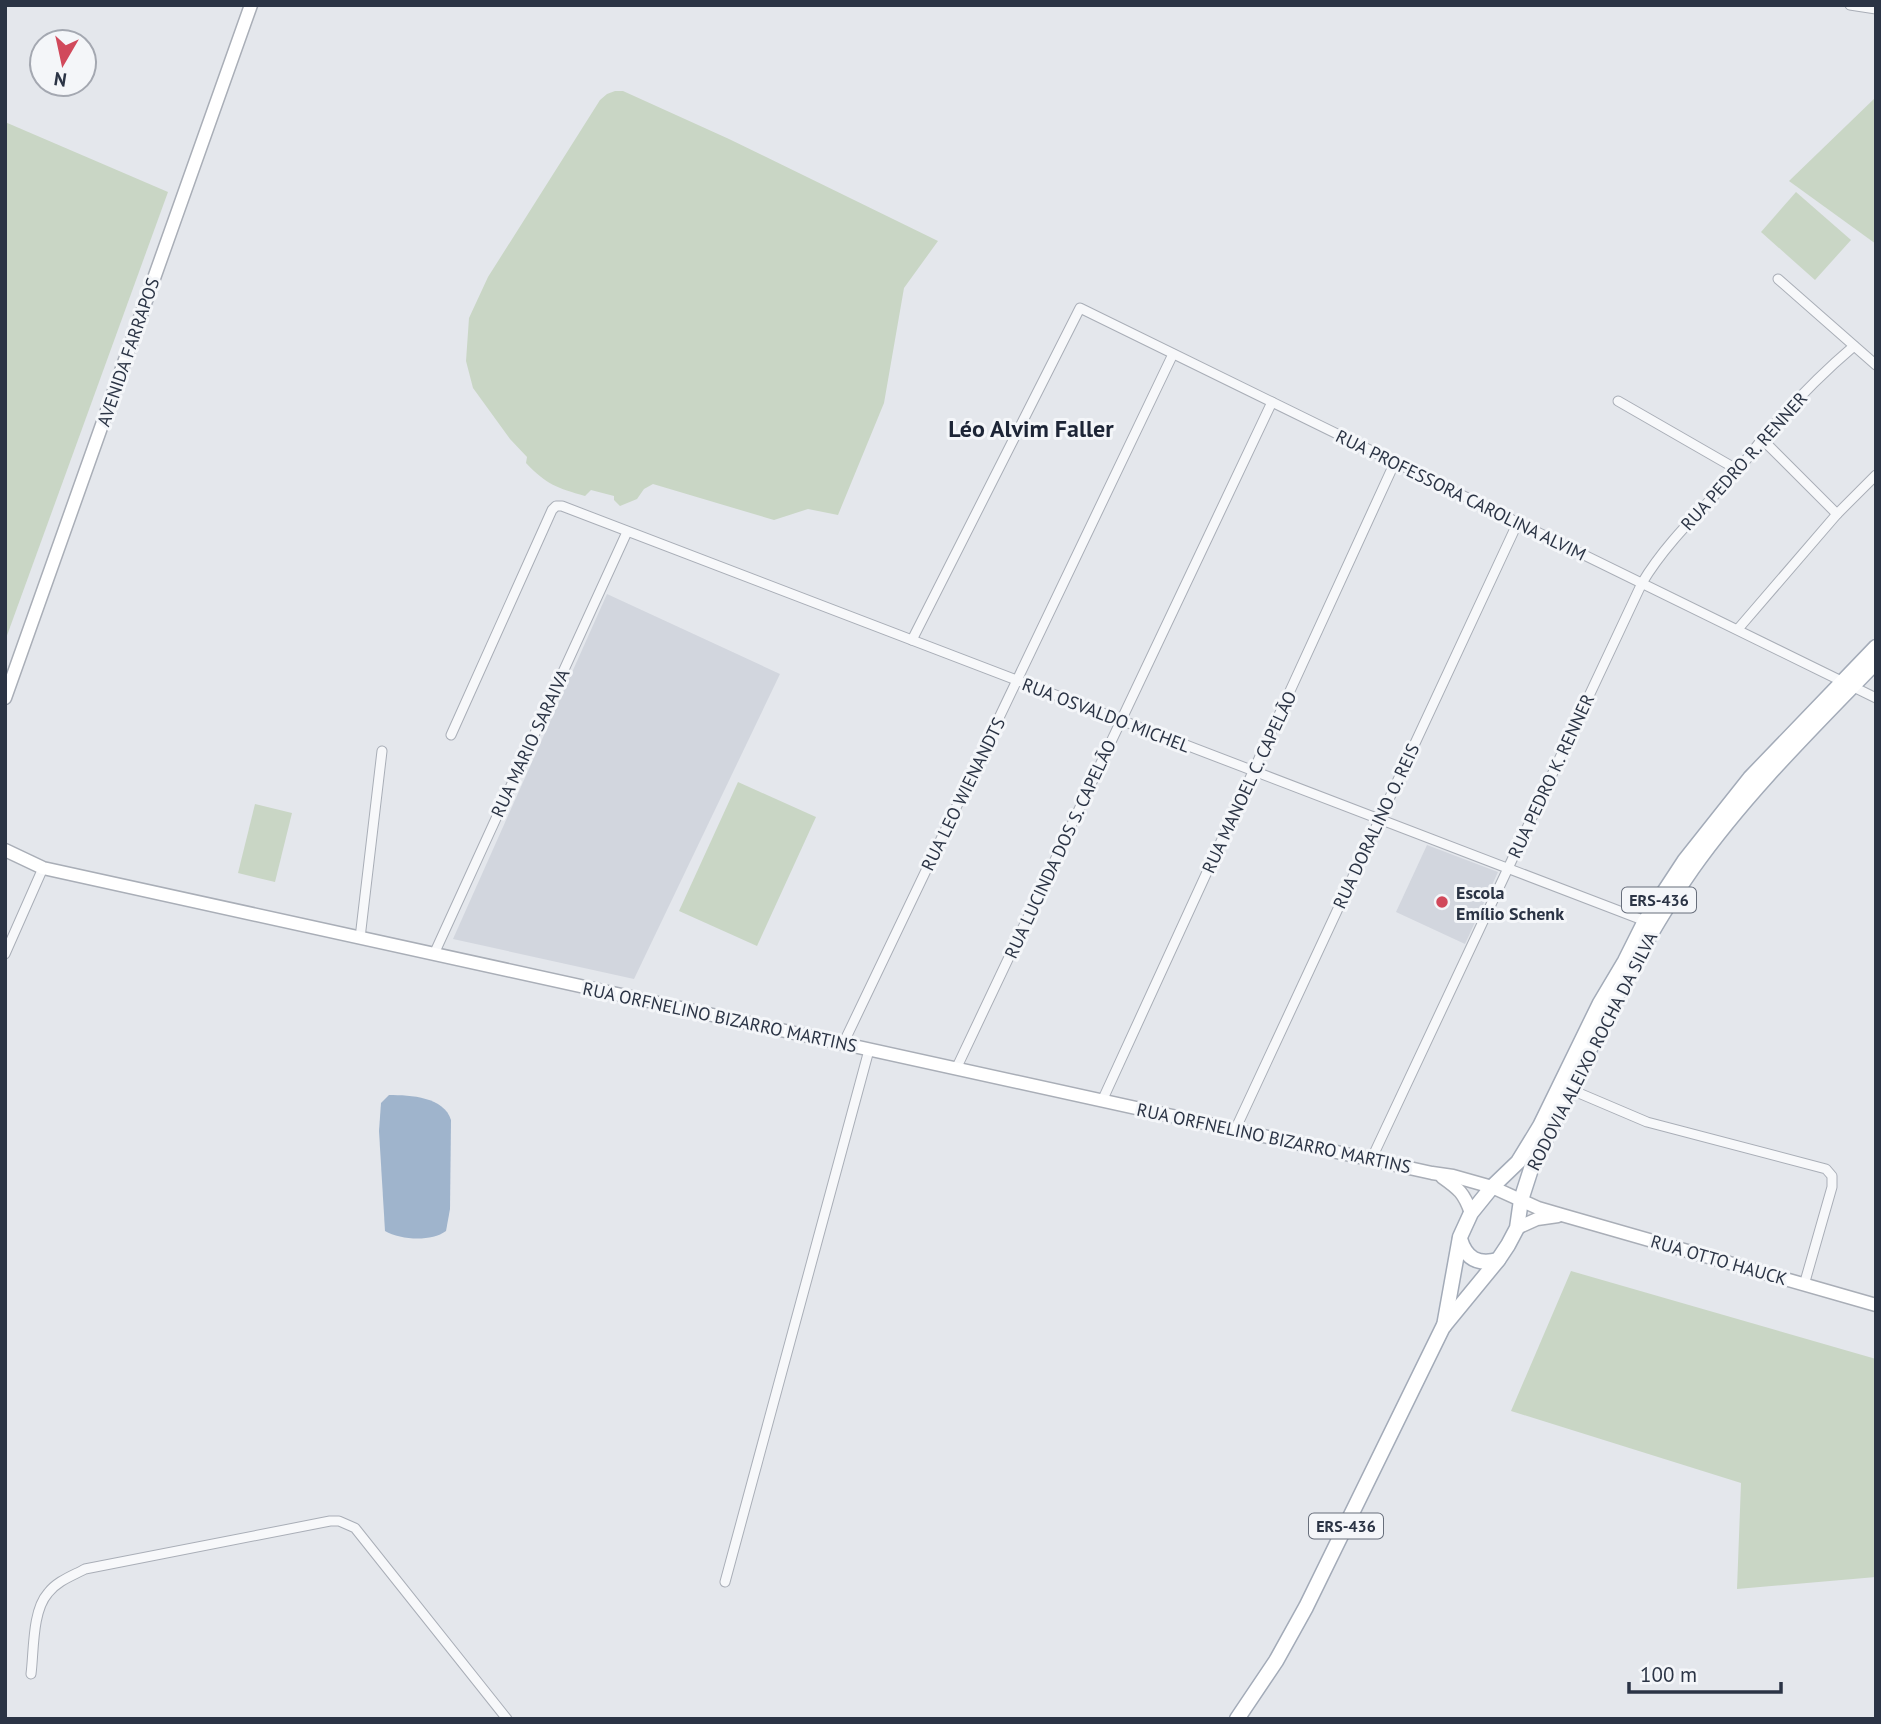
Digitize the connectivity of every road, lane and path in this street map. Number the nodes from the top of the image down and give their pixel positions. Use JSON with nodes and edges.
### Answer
{"nodes":[{"id":1,"x":251,"y":5,"type":"edge"},
{"id":2,"x":1850,"y":5,"type":"edge"},
{"id":3,"x":1876,"y":9,"type":"edge"},
{"id":4,"x":1778,"y":279,"type":"dead end"},
{"id":5,"x":1854,"y":346,"type":"junction"},
{"id":6,"x":1173,"y":354,"type":"junction"},
{"id":7,"x":1876,"y":365,"type":"edge"},
{"id":8,"x":1618,"y":401,"type":"dead end"},
{"id":9,"x":1272,"y":402,"type":"junction"},
{"id":10,"x":1762,"y":439,"type":"junction"},
{"id":11,"x":1395,"y":462,"type":"junction"},
{"id":12,"x":1738,"y":470,"type":"junction"},
{"id":13,"x":1876,"y":475,"type":"edge"},
{"id":14,"x":1837,"y":514,"type":"junction"},
{"id":15,"x":1518,"y":522,"type":"junction"},
{"id":16,"x":626,"y":532,"type":"junction"},
{"id":17,"x":1642,"y":583,"type":"junction"},
{"id":18,"x":1738,"y":629,"type":"junction"},
{"id":19,"x":912,"y":640,"type":"junction"},
{"id":20,"x":1876,"y":647,"type":"edge"},
{"id":21,"x":1876,"y":662,"type":"edge"},
{"id":22,"x":1017,"y":681,"type":"junction"},
{"id":23,"x":1848,"y":684,"type":"junction"},
{"id":24,"x":5,"y":698,"type":"edge"},
{"id":25,"x":1876,"y":698,"type":"edge"},
{"id":26,"x":1121,"y":720,"type":"junction"},
{"id":27,"x":451,"y":735,"type":"dead end"},
{"id":28,"x":382,"y":751,"type":"dead end"},
{"id":29,"x":1253,"y":771,"type":"junction"},
{"id":30,"x":1379,"y":819,"type":"junction"},
{"id":31,"x":5,"y":850,"type":"edge"},
{"id":32,"x":43,"y":868,"type":"junction"},
{"id":33,"x":1507,"y":868,"type":"junction"},
{"id":34,"x":1650,"y":923,"type":"junction"},
{"id":35,"x":360,"y":938,"type":"junction"},
{"id":36,"x":5,"y":954,"type":"edge"},
{"id":37,"x":434,"y":954,"type":"junction"},
{"id":38,"x":843,"y":1044,"type":"junction"},
{"id":39,"x":869,"y":1050,"type":"junction"},
{"id":40,"x":956,"y":1069,"type":"junction"},
{"id":41,"x":1566,"y":1087,"type":"junction"},
{"id":42,"x":1102,"y":1101,"type":"junction"},
{"id":43,"x":1234,"y":1130,"type":"junction"},
{"id":44,"x":1371,"y":1160,"type":"junction"},
{"id":45,"x":1438,"y":1174,"type":"junction"},
{"id":46,"x":1492,"y":1187,"type":"junction"},
{"id":47,"x":1521,"y":1200,"type":"junction"},
{"id":48,"x":1471,"y":1213,"type":"junction"},
{"id":49,"x":1562,"y":1215,"type":"junction"},
{"id":50,"x":1517,"y":1228,"type":"junction"},
{"id":51,"x":1460,"y":1237,"type":"junction"},
{"id":52,"x":1498,"y":1260,"type":"junction"},
{"id":53,"x":1804,"y":1284,"type":"junction"},
{"id":54,"x":1876,"y":1305,"type":"edge"},
{"id":55,"x":1443,"y":1327,"type":"junction"},
{"id":56,"x":725,"y":1582,"type":"dead end"},
{"id":57,"x":31,"y":1674,"type":"dead end"},
{"id":58,"x":507,"y":1719,"type":"edge"},
{"id":59,"x":1237,"y":1719,"type":"edge"}],
"edges":[{"from":1,"to":24,"type":"street","name":"AVENIDA FARRAPOS"},
{"from":2,"to":3,"type":"street"},
{"from":4,"to":5,"type":"street"},
{"from":5,"to":7,"type":"street"},
{"from":5,"to":10,"type":"street","name":"RUA PEDRO R. RENNER"},
{"from":6,"to":9,"type":"street","name":"RUA PROFESSORA CAROLINA ALVIM"},
{"from":6,"to":19,"type":"street","name":"RUA PROFESSORA CAROLINA ALVIM"},
{"from":6,"to":22,"type":"street","name":"RUA LEO WIENANDTS"},
{"from":8,"to":12,"type":"street"},
{"from":9,"to":11,"type":"street","name":"RUA PROFESSORA CAROLINA ALVIM"},
{"from":9,"to":26,"type":"street","name":"RUA LUCINDA DOS S. CAPELÃO"},
{"from":10,"to":12,"type":"street","name":"RUA PEDRO R. RENNER"},
{"from":10,"to":14,"type":"street"},
{"from":11,"to":15,"type":"street","name":"RUA PROFESSORA CAROLINA ALVIM"},
{"from":11,"to":29,"type":"street","name":"RUA MANOEL C. CAPELÃO"},
{"from":12,"to":17,"type":"street","name":"RUA PEDRO R. RENNER"},
{"from":13,"to":14,"type":"street"},
{"from":14,"to":18,"type":"street"},
{"from":15,"to":17,"type":"street","name":"RUA PROFESSORA CAROLINA ALVIM"},
{"from":15,"to":30,"type":"street","name":"RUA DORALINO O. REIS"},
{"from":16,"to":19,"type":"street","name":"RUA OSVALDO MICHEL"},
{"from":16,"to":27,"type":"street","name":"RUA OSVALDO MICHEL"},
{"from":16,"to":37,"type":"street","name":"RUA MARIO SARAIVA"},
{"from":17,"to":18,"type":"street","name":"RUA PROFESSORA CAROLINA ALVIM"},
{"from":17,"to":33,"type":"street","name":"RUA PEDRO K. RENNER"},
{"from":18,"to":23,"type":"street","name":"RUA PROFESSORA CAROLINA ALVIM"},
{"from":19,"to":22,"type":"street","name":"RUA OSVALDO MICHEL"},
{"from":20,"to":23,"type":"main road","name":"RODOVIA ALEIXO ROCHA DA SILVA","number":"ERS-436"},
{"from":21,"to":23,"type":"main road","name":"RODOVIA ALEIXO ROCHA DA SILVA","number":"ERS-436"},
{"from":22,"to":26,"type":"street","name":"RUA OSVALDO MICHEL"},
{"from":22,"to":38,"type":"street","name":"RUA LEO WIENANDTS"},
{"from":23,"to":25,"type":"street","name":"RUA PROFESSORA CAROLINA ALVIM"},
{"from":23,"to":34,"type":"main road","name":"RODOVIA ALEIXO ROCHA DA SILVA","number":"ERS-436"},
{"from":26,"to":29,"type":"street","name":"RUA OSVALDO MICHEL"},
{"from":26,"to":40,"type":"street","name":"RUA LUCINDA DOS S. CAPELÃO"},
{"from":28,"to":35,"type":"street"},
{"from":29,"to":30,"type":"street","name":"RUA OSVALDO MICHEL"},
{"from":29,"to":42,"type":"street","name":"RUA MANOEL C. CAPELÃO"},
{"from":30,"to":33,"type":"street","name":"RUA OSVALDO MICHEL"},
{"from":30,"to":43,"type":"street","name":"RUA DORALINO O. REIS"},
{"from":31,"to":32,"type":"street","name":"RUA ORFNELINO BIZARRO MARTINS"},
{"from":32,"to":35,"type":"street","name":"RUA ORFNELINO BIZARRO MARTINS"},
{"from":32,"to":36,"type":"street"},
{"from":33,"to":34,"type":"street","name":"RUA OSVALDO MICHEL"},
{"from":33,"to":44,"type":"street","name":"RUA PEDRO K. RENNER"},
{"from":34,"to":41,"type":"main road","name":"RODOVIA ALEIXO ROCHA DA SILVA","number":"ERS-436"},
{"from":35,"to":37,"type":"street","name":"RUA ORFNELINO BIZARRO MARTINS"},
{"from":37,"to":38,"type":"street","name":"RUA ORFNELINO BIZARRO MARTINS"},
{"from":38,"to":39,"type":"street","name":"RUA ORFNELINO BIZARRO MARTINS"},
{"from":39,"to":40,"type":"street","name":"RUA ORFNELINO BIZARRO MARTINS"},
{"from":39,"to":56,"type":"street"},
{"from":40,"to":42,"type":"street","name":"RUA ORFNELINO BIZARRO MARTINS"},
{"from":41,"to":46,"type":"main road","name":"RODOVIA ALEIXO ROCHA DA SILVA","number":"ERS-436"},
{"from":41,"to":47,"type":"main road","name":"RODOVIA ALEIXO ROCHA DA SILVA","number":"ERS-436"},
{"from":41,"to":53,"type":"street"},
{"from":42,"to":43,"type":"street","name":"RUA ORFNELINO BIZARRO MARTINS"},
{"from":43,"to":44,"type":"street","name":"RUA ORFNELINO BIZARRO MARTINS"},
{"from":44,"to":45,"type":"street","name":"RUA ORFNELINO BIZARRO MARTINS"},
{"from":45,"to":46,"type":"street","name":"RUA ORFNELINO BIZARRO MARTINS"},
{"from":45,"to":48,"type":"street","name":"RUA ORFNELINO BIZARRO MARTINS"},
{"from":46,"to":47,"type":"street","name":"RUA ORFNELINO BIZARRO MARTINS"},
{"from":46,"to":48,"type":"main road","name":"RODOVIA ALEIXO ROCHA DA SILVA","number":"ERS-436"},
{"from":47,"to":49,"type":"street","name":"RUA ORFNELINO BIZARRO MARTINS"},
{"from":47,"to":50,"type":"main road","name":"RODOVIA ALEIXO ROCHA DA SILVA","number":"ERS-436"},
{"from":48,"to":51,"type":"main road","name":"RODOVIA ALEIXO ROCHA DA SILVA","number":"ERS-436"},
{"from":49,"to":50,"type":"street"},
{"from":49,"to":53,"type":"street","name":"RUA OTTO HAUCK"},
{"from":50,"to":52,"type":"main road","name":"RODOVIA ALEIXO ROCHA DA SILVA","number":"ERS-436"},
{"from":51,"to":52,"type":"main road"},
{"from":51,"to":55,"type":"main road","name":"RODOVIA ALEIXO ROCHA DA SILVA","number":"ERS-436"},
{"from":52,"to":55,"type":"main road","name":"RODOVIA ALEIXO ROCHA DA SILVA","number":"ERS-436"},
{"from":53,"to":54,"type":"street","name":"RUA OTTO HAUCK"},
{"from":55,"to":59,"type":"main road","name":"RODOVIA ALEIXO ROCHA DA SILVA","number":"ERS-436"},
{"from":57,"to":58,"type":"street"}]}
